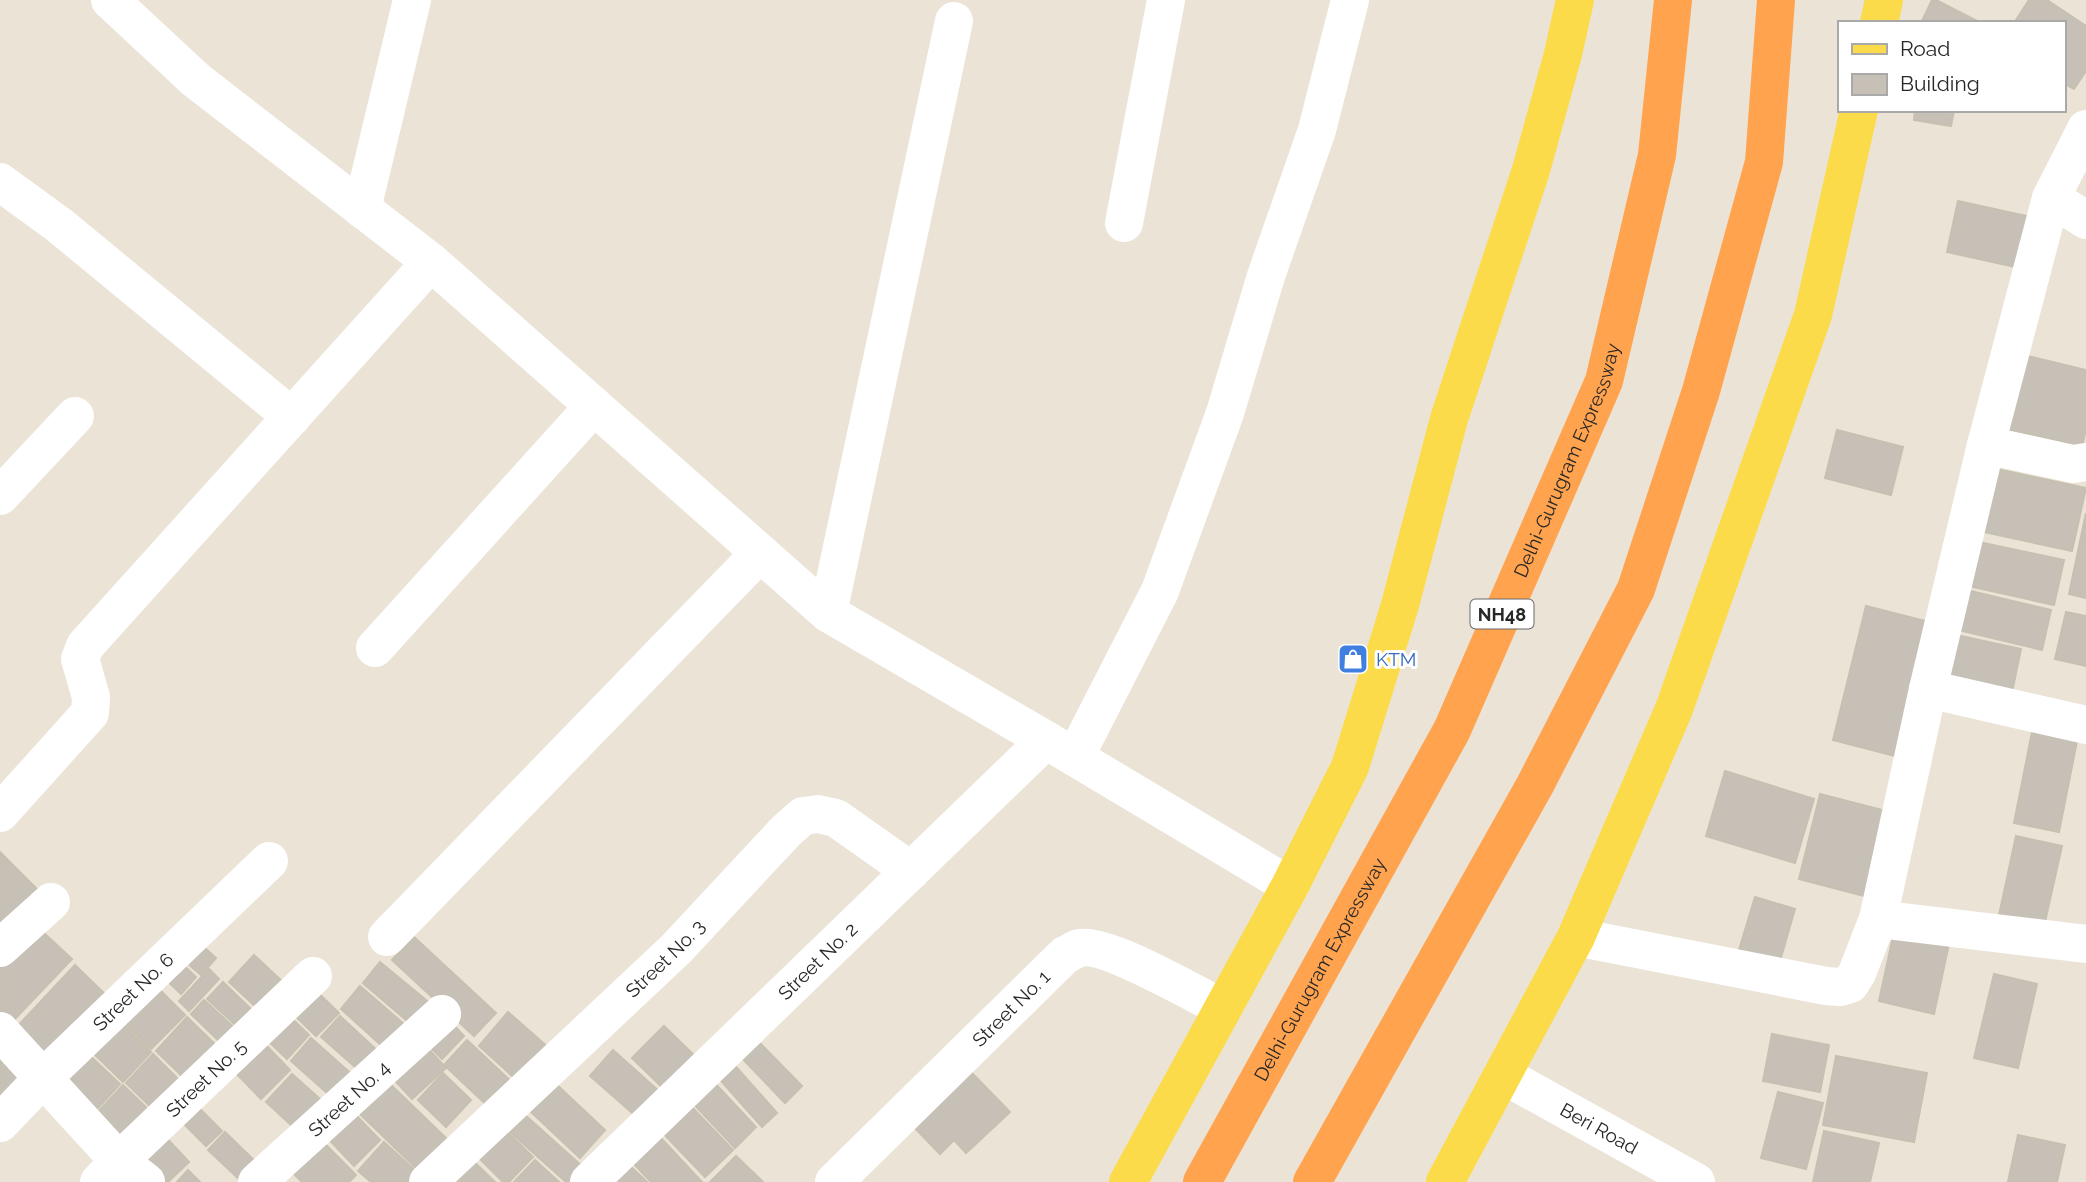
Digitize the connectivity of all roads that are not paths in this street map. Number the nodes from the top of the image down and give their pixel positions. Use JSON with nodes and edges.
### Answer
{"nodes":[{"id":1,"x":110,"y":0,"type":"edge"},
{"id":2,"x":412,"y":0,"type":"edge"},
{"id":3,"x":1166,"y":0,"type":"edge"},
{"id":4,"x":1350,"y":0,"type":"edge"},
{"id":5,"x":1575,"y":0,"type":"edge"},
{"id":6,"x":1673,"y":0,"type":"edge"},
{"id":7,"x":1776,"y":0,"type":"edge"},
{"id":8,"x":1884,"y":0,"type":"edge"},
{"id":9,"x":1879,"y":21,"type":"edge"},
{"id":10,"x":954,"y":22,"type":"dead end"},
{"id":11,"x":1859,"y":112,"type":"edge"},
{"id":12,"x":2086,"y":129,"type":"edge"},
{"id":13,"x":0,"y":182,"type":"edge"},
{"id":14,"x":2051,"y":198,"type":"junction"},
{"id":15,"x":362,"y":209,"type":"junction"},
{"id":16,"x":2086,"y":220,"type":"edge"},
{"id":17,"x":1124,"y":223,"type":"dead end"},
{"id":18,"x":430,"y":262,"type":"junction"},
{"id":19,"x":594,"y":407,"type":"junction"},
{"id":20,"x":75,"y":416,"type":"dead end"},
{"id":21,"x":292,"y":417,"type":"junction"},
{"id":22,"x":1986,"y":445,"type":"junction"},
{"id":23,"x":2086,"y":462,"type":"edge"},
{"id":24,"x":0,"y":496,"type":"edge"},
{"id":25,"x":760,"y":553,"type":"junction"},
{"id":26,"x":828,"y":613,"type":"junction"},
{"id":27,"x":375,"y":649,"type":"dead end"},
{"id":28,"x":1928,"y":689,"type":"junction"},
{"id":29,"x":2086,"y":725,"type":"edge"},
{"id":30,"x":1060,"y":749,"type":"junction"},
{"id":31,"x":0,"y":813,"type":"edge"},
{"id":32,"x":269,"y":861,"type":"dead end"},
{"id":33,"x":911,"y":872,"type":"junction"},
{"id":34,"x":1290,"y":886,"type":"junction"},
{"id":35,"x":51,"y":901,"type":"dead end"},
{"id":36,"x":1878,"y":919,"type":"junction"},
{"id":37,"x":387,"y":937,"type":"dead end"},
{"id":38,"x":1576,"y":937,"type":"junction"},
{"id":39,"x":2086,"y":944,"type":"edge"},
{"id":40,"x":0,"y":948,"type":"edge"},
{"id":41,"x":313,"y":976,"type":"dead end"},
{"id":42,"x":1223,"y":1008,"type":"junction"},
{"id":43,"x":442,"y":1014,"type":"dead end"},
{"id":44,"x":0,"y":1031,"type":"edge"},
{"id":45,"x":1503,"y":1075,"type":"junction"},
{"id":46,"x":43,"y":1078,"type":"junction"},
{"id":47,"x":0,"y":1123,"type":"edge"},
{"id":48,"x":121,"y":1175,"type":"edge"},
{"id":49,"x":257,"y":1182,"type":"edge"},
{"id":50,"x":428,"y":1182,"type":"edge"},
{"id":51,"x":589,"y":1182,"type":"edge"},
{"id":52,"x":834,"y":1182,"type":"edge"},
{"id":53,"x":1128,"y":1182,"type":"edge"},
{"id":54,"x":1202,"y":1182,"type":"edge"},
{"id":55,"x":1312,"y":1182,"type":"edge"},
{"id":56,"x":1445,"y":1182,"type":"edge"},
{"id":57,"x":1696,"y":1182,"type":"edge"}],
"edges":[{"from":1,"to":15,"type":"street"},
{"from":2,"to":15,"type":"street"},
{"from":3,"to":17,"type":"street"},
{"from":4,"to":30,"type":"street","name":"Street No. 2"},
{"from":5,"to":34,"type":"main road"},
{"from":6,"to":54,"type":"highway","name":"Delhi-Gurugram Expressway","number":"NH48"},
{"from":7,"to":55,"type":"highway"},
{"from":8,"to":9,"type":"main road"},
{"from":10,"to":26,"type":"street"},
{"from":11,"to":38,"type":"main road"},
{"from":12,"to":14,"type":"street"},
{"from":13,"to":21,"type":"street"},
{"from":14,"to":16,"type":"street"},
{"from":14,"to":22,"type":"street"},
{"from":15,"to":18,"type":"street"},
{"from":18,"to":19,"type":"street"},
{"from":18,"to":21,"type":"street"},
{"from":19,"to":25,"type":"street"},
{"from":19,"to":27,"type":"street"},
{"from":20,"to":24,"type":"street"},
{"from":21,"to":31,"type":"street"},
{"from":22,"to":23,"type":"street"},
{"from":22,"to":28,"type":"street"},
{"from":25,"to":26,"type":"street"},
{"from":25,"to":37,"type":"street"},
{"from":26,"to":30,"type":"street"},
{"from":28,"to":29,"type":"street"},
{"from":28,"to":36,"type":"street"},
{"from":30,"to":33,"type":"street","name":"Street No. 2"},
{"from":30,"to":34,"type":"street"},
{"from":32,"to":46,"type":"street","name":"Street No. 6"},
{"from":33,"to":50,"type":"street","name":"Street No. 3"},
{"from":33,"to":51,"type":"street","name":"Street No. 2"},
{"from":34,"to":42,"type":"main road"},
{"from":35,"to":40,"type":"street"},
{"from":36,"to":38,"type":"street"},
{"from":36,"to":39,"type":"street"},
{"from":38,"to":45,"type":"main road"},
{"from":41,"to":48,"type":"street","name":"Street No. 5"},
{"from":42,"to":52,"type":"street","name":"Street No. 1"},
{"from":42,"to":53,"type":"main road"},
{"from":43,"to":49,"type":"street","name":"Street No. 4"},
{"from":44,"to":46,"type":"street"},
{"from":45,"to":56,"type":"main road"},
{"from":45,"to":57,"type":"street","name":"Beri Road"},
{"from":46,"to":47,"type":"street","name":"Street No. 6"},
{"from":46,"to":48,"type":"street"}]}
